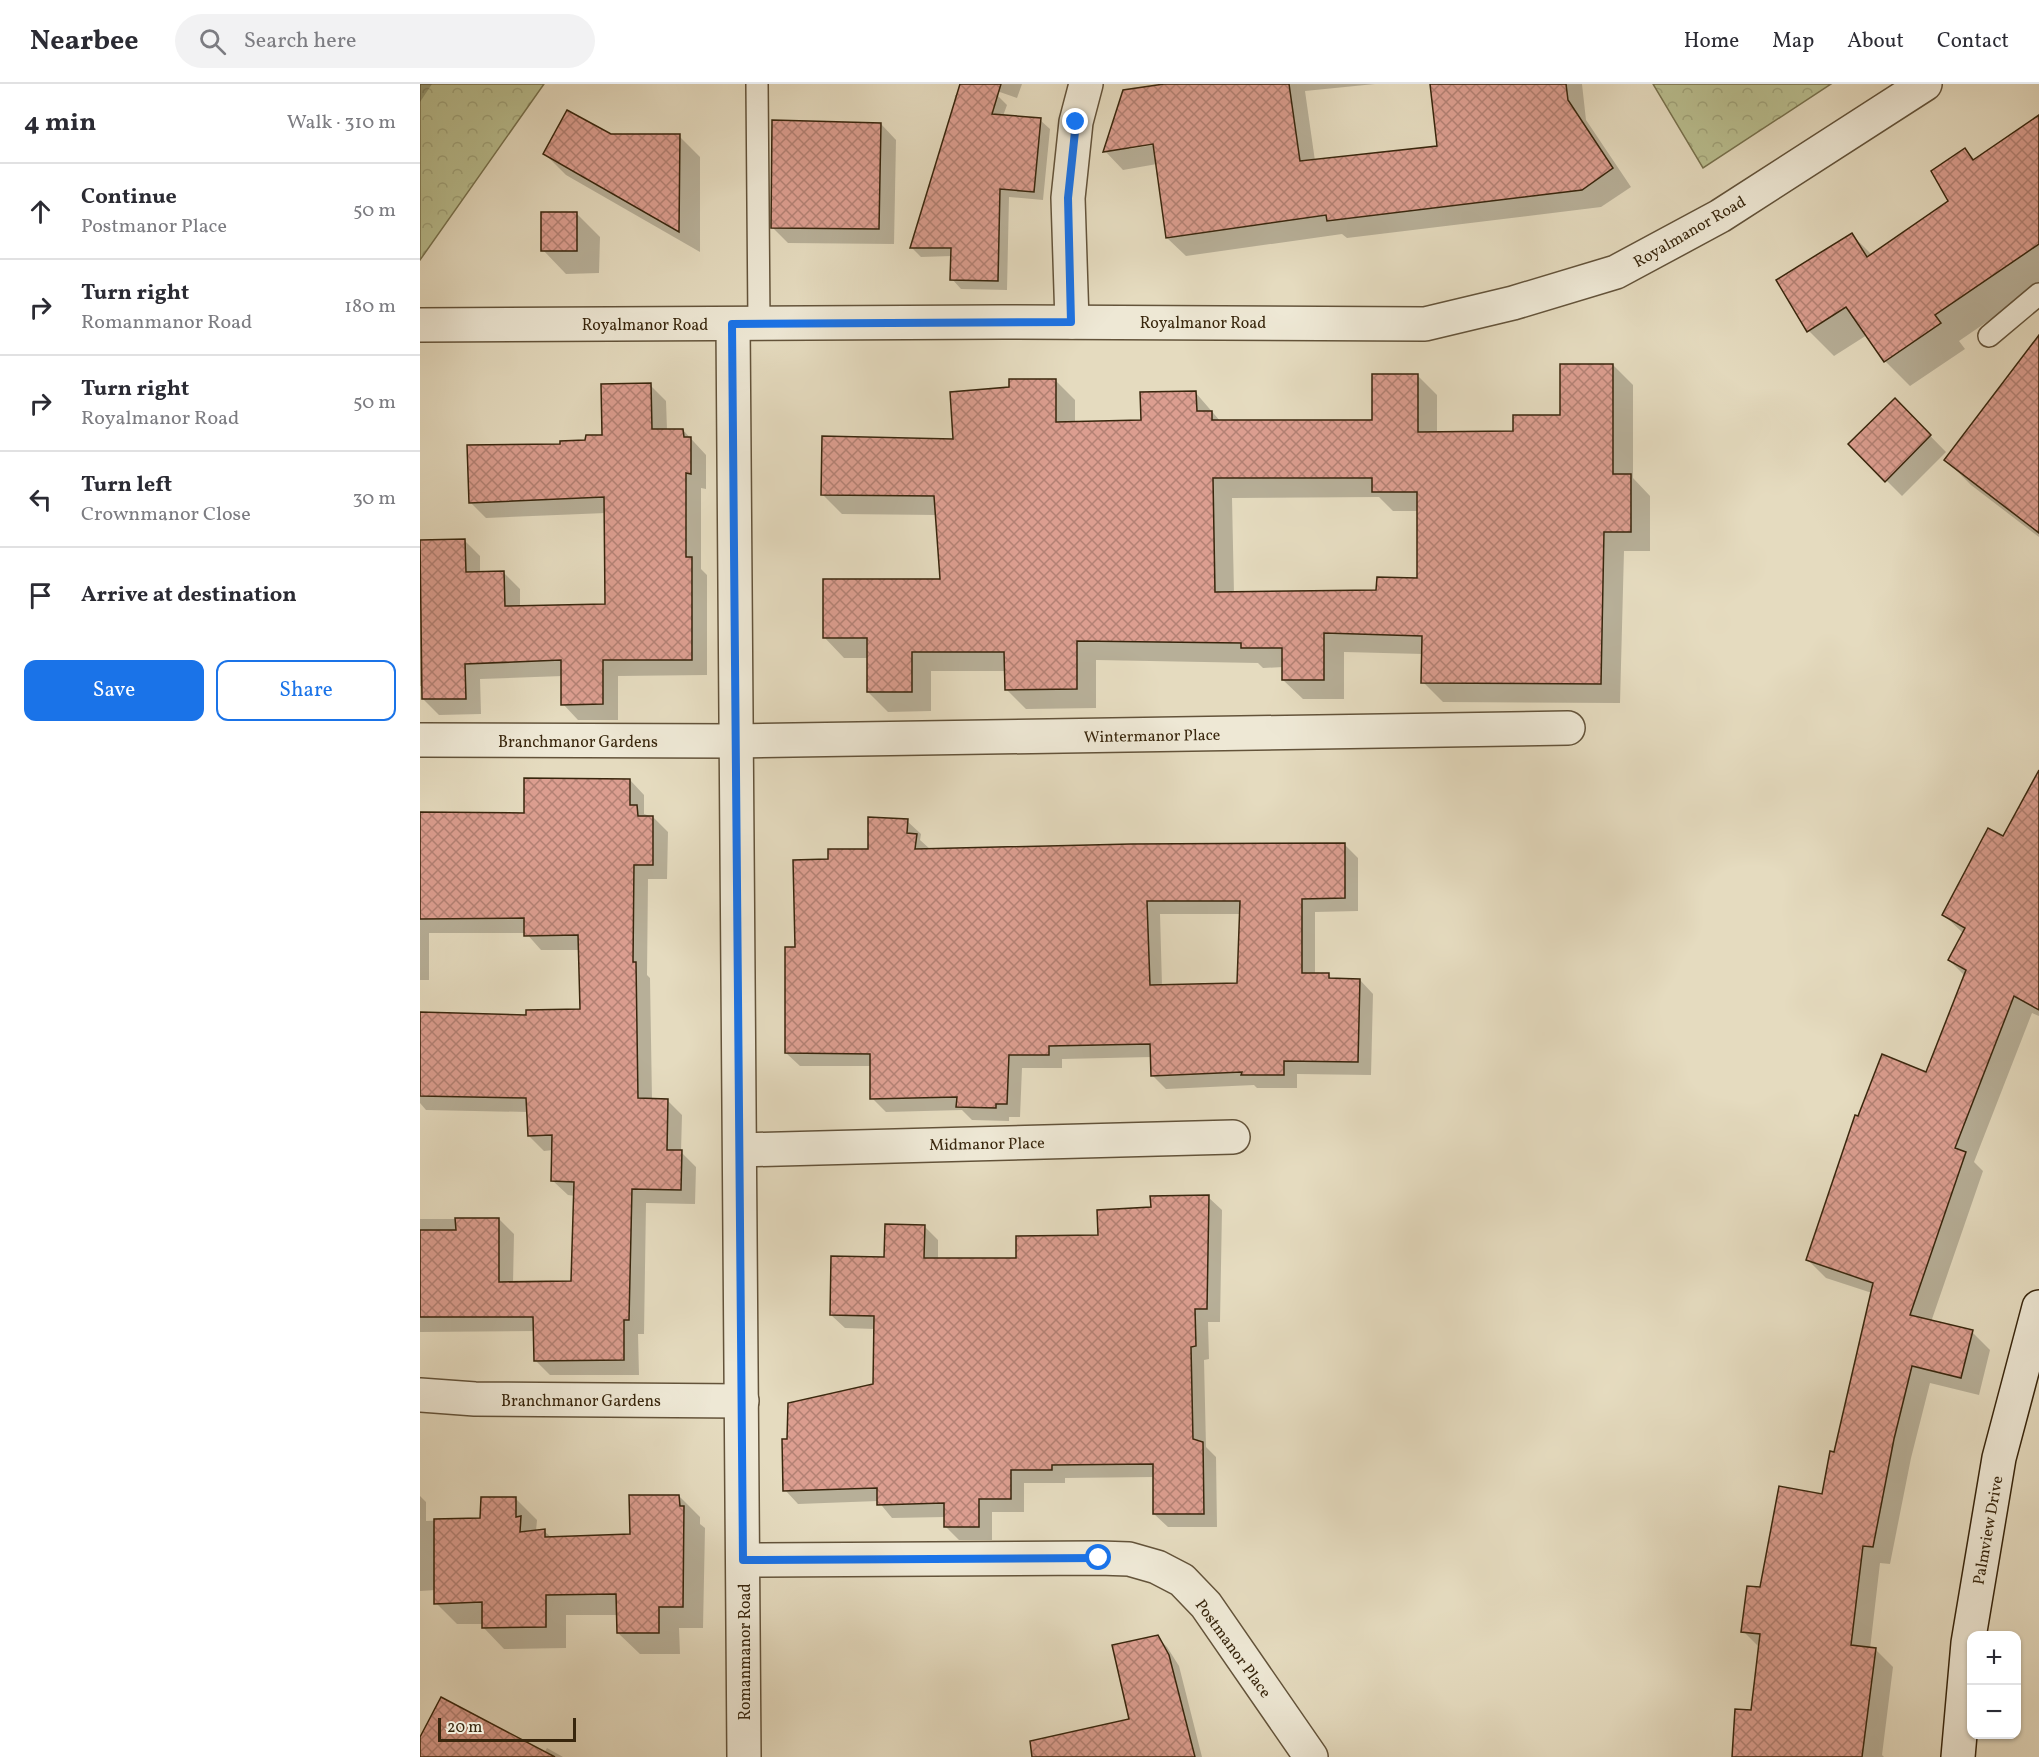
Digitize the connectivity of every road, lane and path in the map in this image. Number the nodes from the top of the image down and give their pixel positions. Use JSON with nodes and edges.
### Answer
{"nodes":[{"id":1,"x":757,"y":84,"type":"edge"},
{"id":2,"x":1086,"y":84,"type":"edge"},
{"id":3,"x":1925,"y":84,"type":"edge"},
{"id":4,"x":2039,"y":294,"type":"edge"},
{"id":5,"x":1071,"y":322,"type":"junction"},
{"id":6,"x":746,"y":323,"type":"junction"},
{"id":7,"x":420,"y":325,"type":"edge"},
{"id":8,"x":1989,"y":336,"type":"dead end"},
{"id":9,"x":1568,"y":728,"type":"dead end"},
{"id":10,"x":420,"y":740,"type":"edge"},
{"id":11,"x":736,"y":741,"type":"junction"},
{"id":12,"x":1233,"y":1137,"type":"dead end"},
{"id":13,"x":740,"y":1150,"type":"junction"},
{"id":14,"x":2039,"y":1307,"type":"edge"},
{"id":15,"x":420,"y":1395,"type":"edge"},
{"id":16,"x":742,"y":1401,"type":"junction"},
{"id":17,"x":743,"y":1560,"type":"junction"},
{"id":18,"x":744,"y":1757,"type":"edge"},
{"id":19,"x":1311,"y":1757,"type":"edge"},
{"id":20,"x":1958,"y":1757,"type":"edge"}],
"edges":[{"from":1,"to":6,"type":"lane"},
{"from":2,"to":5,"type":"street"},
{"from":3,"to":5,"type":"street","name":"Royalmanor Road"},
{"from":4,"to":8,"type":"lane"},
{"from":5,"to":6,"type":"street","name":"Royalmanor Road"},
{"from":6,"to":7,"type":"street","name":"Royalmanor Road"},
{"from":6,"to":11,"type":"street","name":"Romanmanor Road"},
{"from":9,"to":11,"type":"street","name":"Wintermanor Place"},
{"from":10,"to":11,"type":"street","name":"Branchmanor Gardens"},
{"from":11,"to":13,"type":"street","name":"Romanmanor Road"},
{"from":12,"to":13,"type":"street","name":"Midmanor Place"},
{"from":13,"to":16,"type":"street","name":"Romanmanor Road"},
{"from":14,"to":20,"type":"street","name":"Palmview Drive"},
{"from":15,"to":16,"type":"street","name":"Branchmanor Gardens"},
{"from":16,"to":17,"type":"street","name":"Romanmanor Road"},
{"from":17,"to":18,"type":"street","name":"Romanmanor Road"},
{"from":17,"to":19,"type":"street","name":"Postmanor Place"}]}
